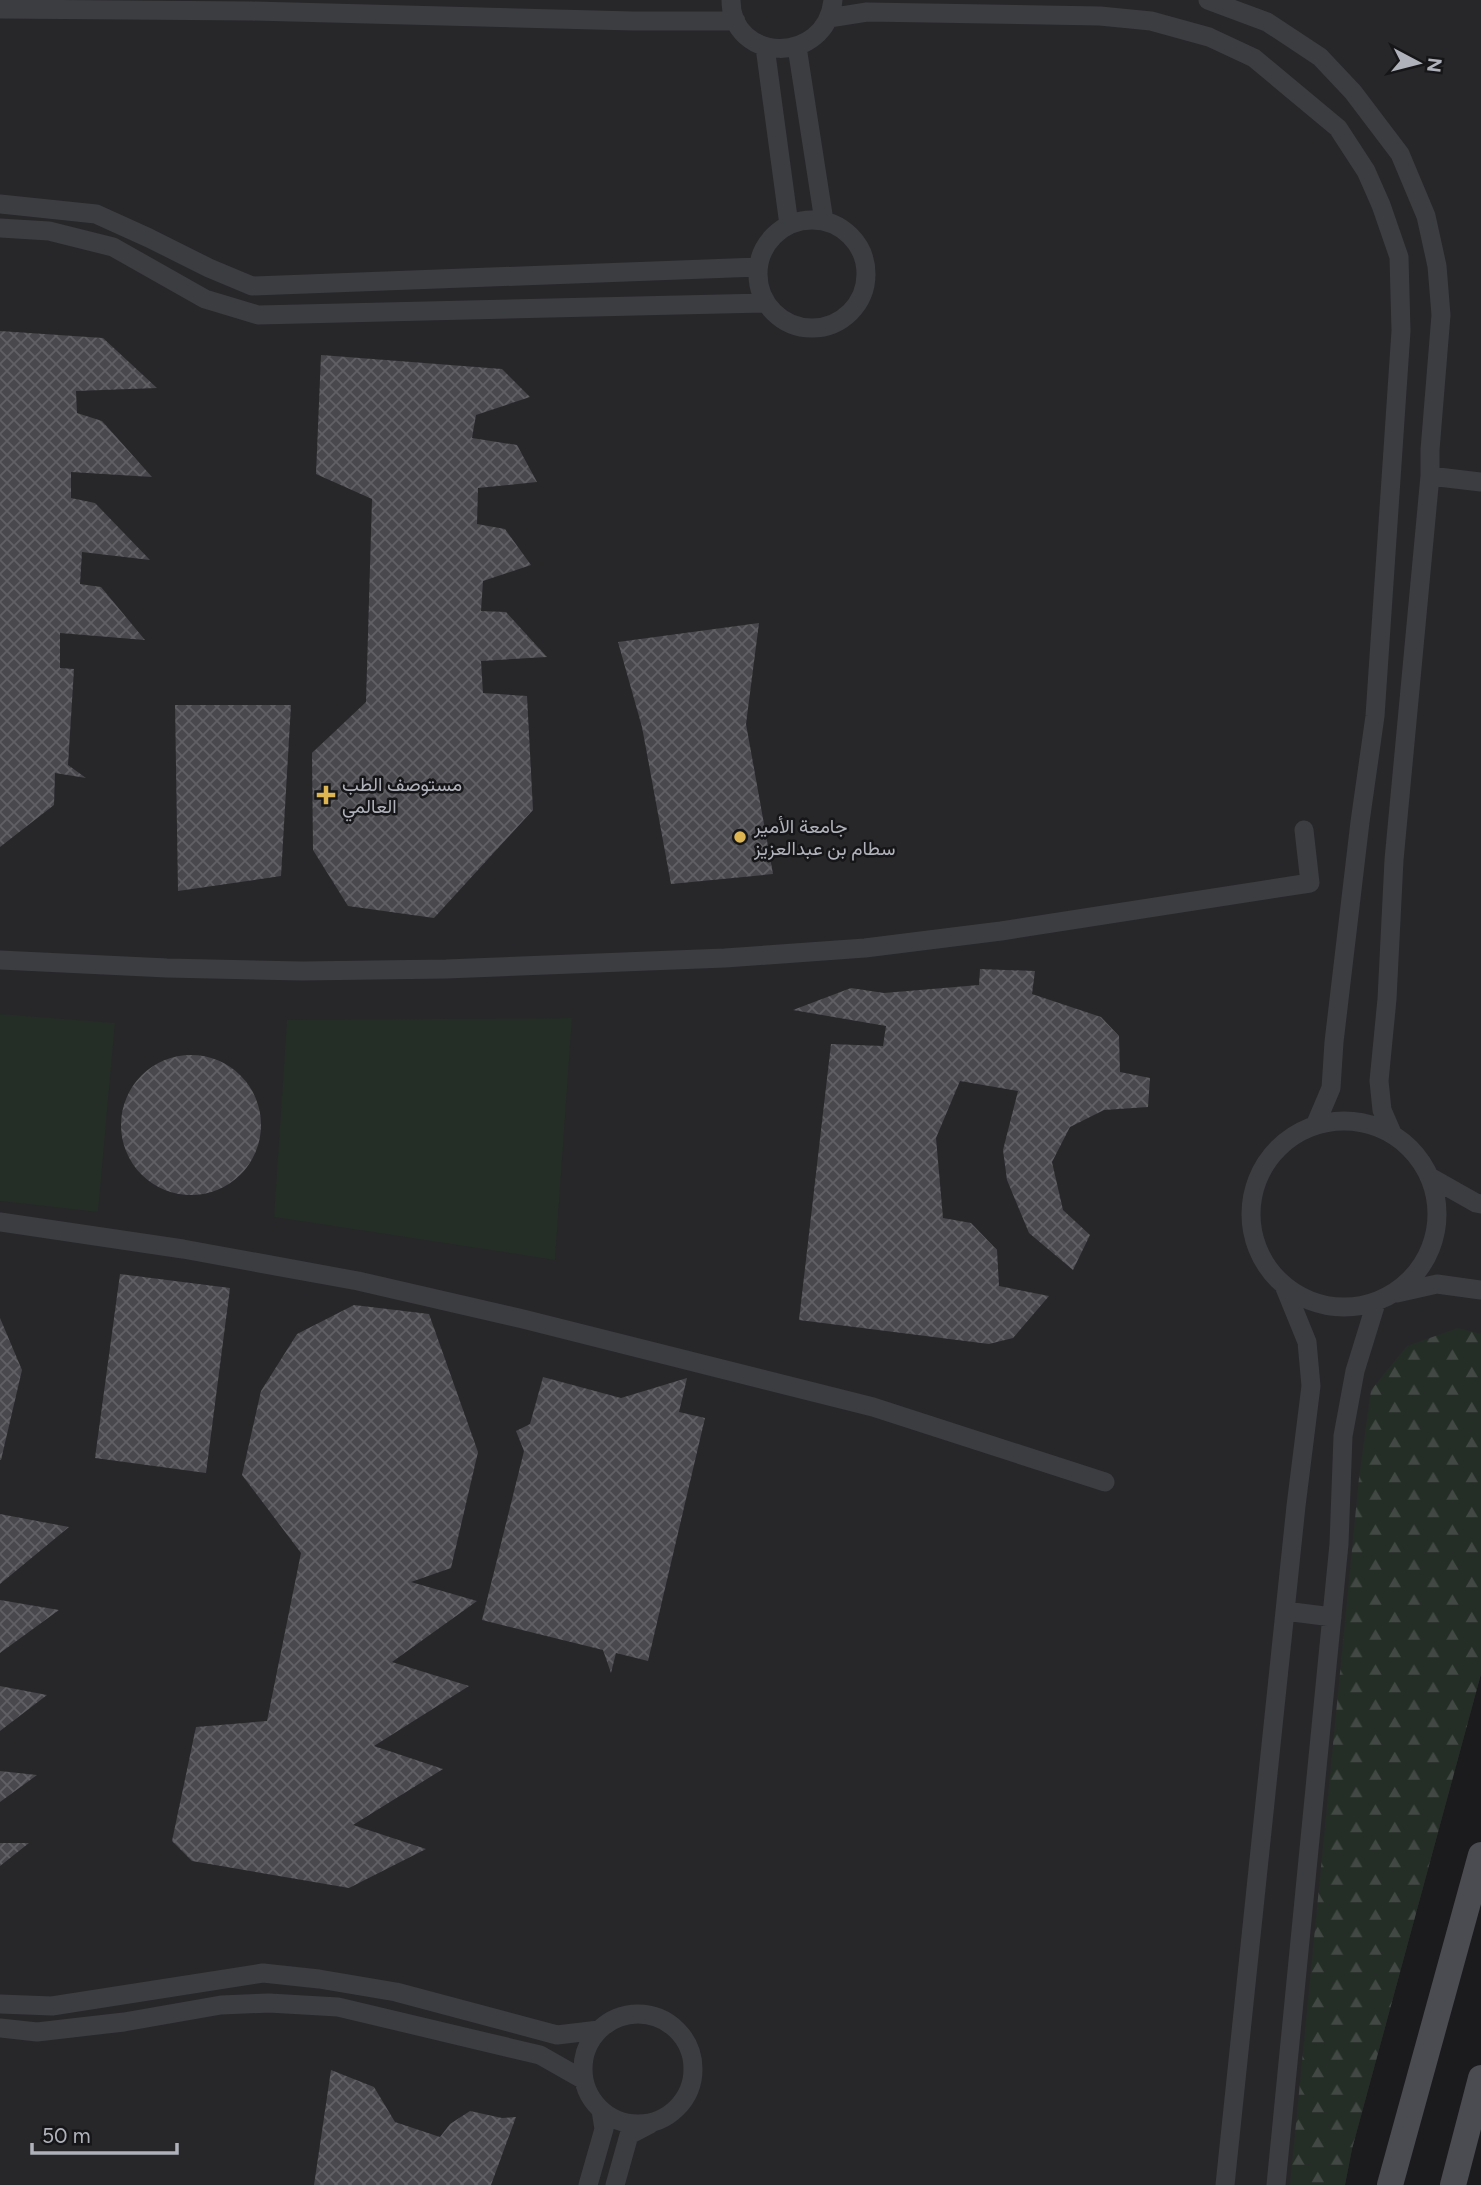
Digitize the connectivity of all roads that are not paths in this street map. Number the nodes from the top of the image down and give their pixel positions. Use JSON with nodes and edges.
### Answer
{"nodes":[{"id":1,"x":731,"y":0,"type":"edge"},
{"id":2,"x":1208,"y":0,"type":"edge"},
{"id":3,"x":0,"y":9,"type":"edge"},
{"id":4,"x":831,"y":9,"type":"edge"},
{"id":5,"x":736,"y":20,"type":"junction"},
{"id":6,"x":765,"y":47,"type":"junction"},
{"id":7,"x":797,"y":47,"type":"junction"},
{"id":8,"x":0,"y":204,"type":"edge"},
{"id":9,"x":824,"y":221,"type":"junction"},
{"id":10,"x":789,"y":225,"type":"junction"},
{"id":11,"x":0,"y":228,"type":"edge"},
{"id":12,"x":758,"y":267,"type":"junction"},
{"id":13,"x":765,"y":303,"type":"junction"},
{"id":14,"x":1430,"y":476,"type":"junction"},
{"id":15,"x":1481,"y":482,"type":"edge"},
{"id":16,"x":1376,"y":716,"type":"junction"},
{"id":17,"x":1408,"y":721,"type":"junction"},
{"id":18,"x":1304,"y":830,"type":"dead end"},
{"id":19,"x":0,"y":960,"type":"edge"},
{"id":20,"x":1317,"y":1121,"type":"junction"},
{"id":21,"x":1392,"y":1133,"type":"junction"},
{"id":22,"x":1430,"y":1177,"type":"junction"},
{"id":23,"x":1481,"y":1204,"type":"edge"},
{"id":24,"x":0,"y":1222,"type":"edge"},
{"id":25,"x":1285,"y":1288,"type":"junction"},
{"id":26,"x":1481,"y":1290,"type":"edge"},
{"id":27,"x":1396,"y":1293,"type":"junction"},
{"id":28,"x":1376,"y":1303,"type":"junction"},
{"id":29,"x":1105,"y":1482,"type":"dead end"},
{"id":30,"x":1285,"y":1611,"type":"junction"},
{"id":31,"x":1332,"y":1617,"type":"junction"},
{"id":32,"x":1481,"y":1855,"type":"edge"},
{"id":33,"x":0,"y":2004,"type":"edge"},
{"id":34,"x":0,"y":2028,"type":"edge"},
{"id":35,"x":599,"y":2031,"type":"junction"},
{"id":36,"x":1481,"y":2078,"type":"edge"},
{"id":37,"x":584,"y":2080,"type":"junction"},
{"id":38,"x":601,"y":2110,"type":"junction"},
{"id":39,"x":651,"y":2123,"type":"junction"},
{"id":40,"x":588,"y":2185,"type":"edge"},
{"id":41,"x":615,"y":2185,"type":"edge"},
{"id":42,"x":1225,"y":2185,"type":"edge"},
{"id":43,"x":1276,"y":2185,"type":"edge"},
{"id":44,"x":1390,"y":2185,"type":"edge"},
{"id":45,"x":1453,"y":2185,"type":"edge"}],
"edges":[{"from":1,"to":5,"type":"street"},
{"from":2,"to":14,"type":"street"},
{"from":3,"to":5,"type":"street"},
{"from":4,"to":7,"type":"street"},
{"from":4,"to":16,"type":"street"},
{"from":5,"to":6,"type":"street"},
{"from":6,"to":7,"type":"street"},
{"from":6,"to":10,"type":"street"},
{"from":7,"to":9,"type":"street"},
{"from":8,"to":12,"type":"street"},
{"from":9,"to":10,"type":"street"},
{"from":9,"to":13,"type":"street"},
{"from":10,"to":12,"type":"street"},
{"from":11,"to":13,"type":"street"},
{"from":12,"to":13,"type":"street"},
{"from":14,"to":15,"type":"street"},
{"from":14,"to":17,"type":"street"},
{"from":16,"to":17,"type":"street"},
{"from":16,"to":20,"type":"street"},
{"from":17,"to":21,"type":"street"},
{"from":18,"to":19,"type":"street"},
{"from":20,"to":21,"type":"street"},
{"from":20,"to":25,"type":"street"},
{"from":21,"to":22,"type":"street"},
{"from":22,"to":23,"type":"street"},
{"from":22,"to":27,"type":"street"},
{"from":24,"to":29,"type":"street"},
{"from":25,"to":28,"type":"street"},
{"from":25,"to":30,"type":"street"},
{"from":26,"to":27,"type":"street"},
{"from":27,"to":28,"type":"street"},
{"from":28,"to":31,"type":"street"},
{"from":30,"to":31,"type":"street"},
{"from":30,"to":42,"type":"street"},
{"from":31,"to":43,"type":"street"},
{"from":32,"to":44,"type":"main road"},
{"from":33,"to":35,"type":"street"},
{"from":34,"to":37,"type":"street"},
{"from":35,"to":37,"type":"street"},
{"from":35,"to":39,"type":"street"},
{"from":36,"to":45,"type":"main road"},
{"from":37,"to":38,"type":"street"},
{"from":38,"to":39,"type":"street"},
{"from":38,"to":40,"type":"street"},
{"from":39,"to":41,"type":"street"}]}
